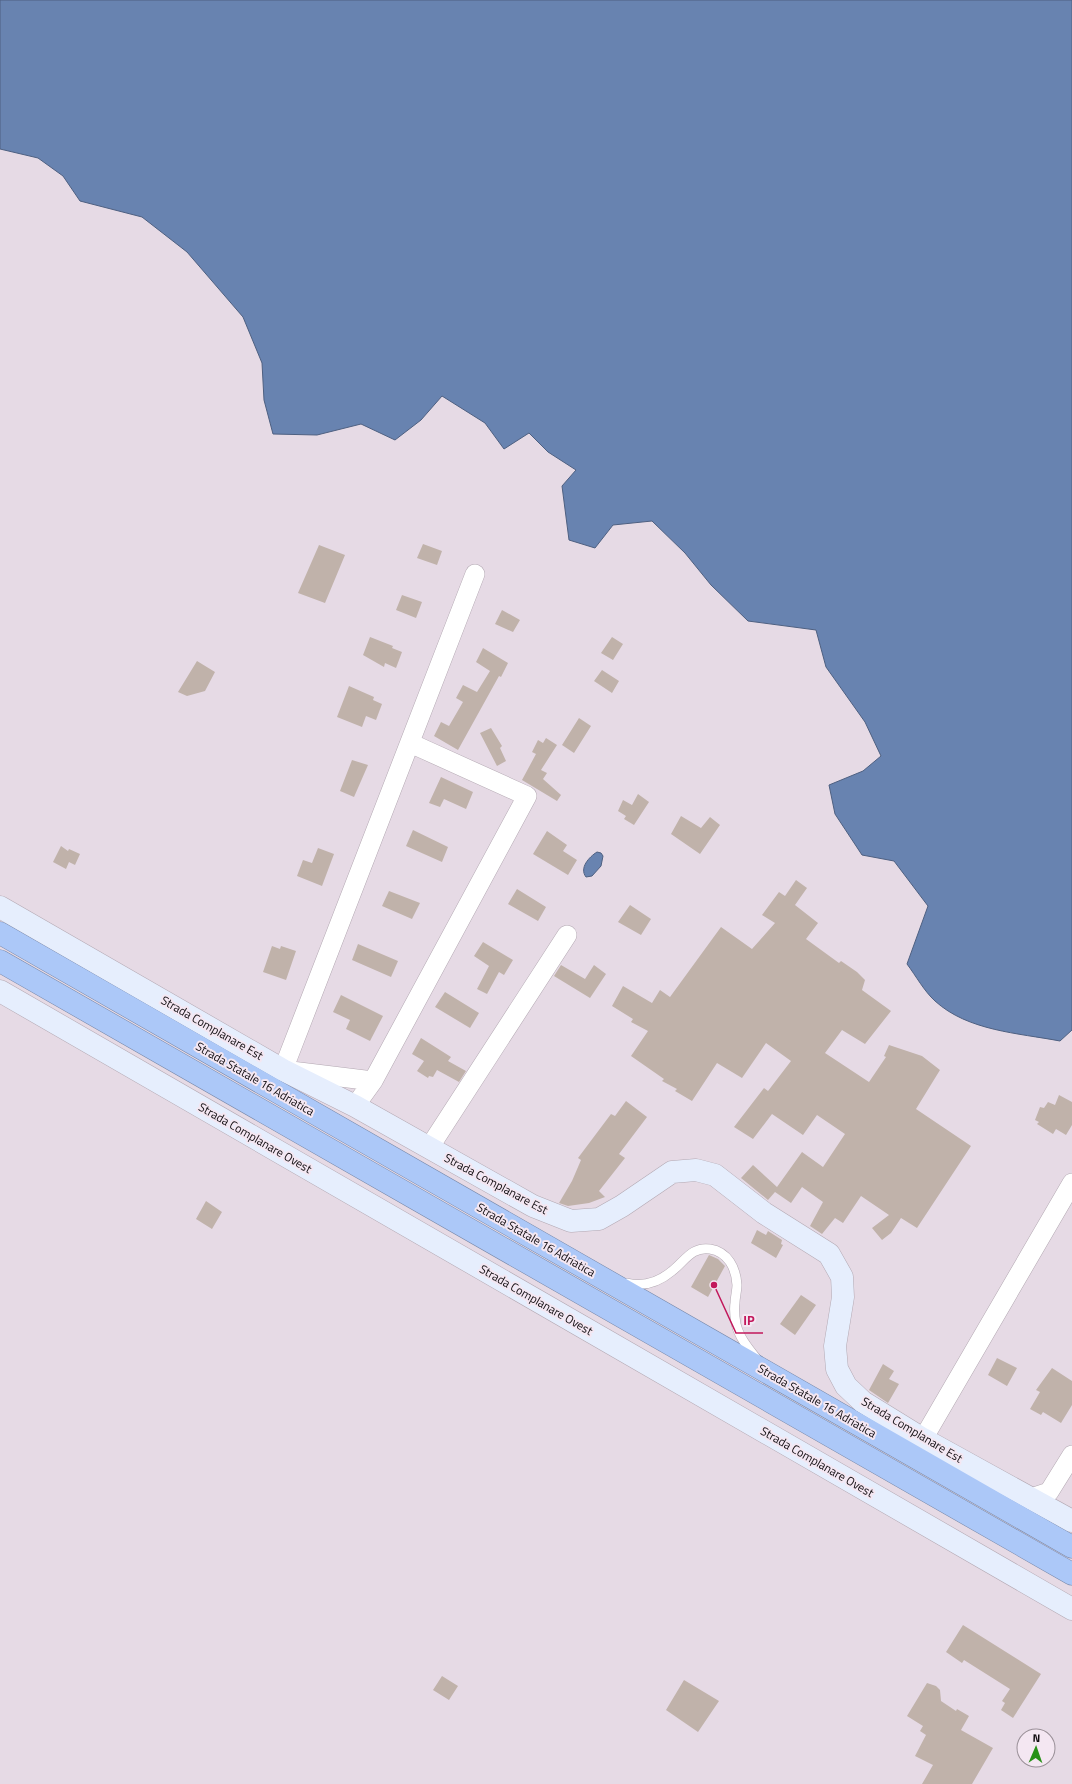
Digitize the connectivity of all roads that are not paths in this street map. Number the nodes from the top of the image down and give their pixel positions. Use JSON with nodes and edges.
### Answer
{"nodes":[{"id":1,"x":475,"y":574,"type":"dead end"},
{"id":2,"x":410,"y":743,"type":"junction"},
{"id":3,"x":0,"y":907,"type":"edge"},
{"id":4,"x":0,"y":933,"type":"edge"},
{"id":5,"x":567,"y":935,"type":"dead end"},
{"id":6,"x":0,"y":961,"type":"edge"},
{"id":7,"x":0,"y":991,"type":"edge"},
{"id":8,"x":283,"y":1070,"type":"junction"},
{"id":9,"x":373,"y":1081,"type":"junction"},
{"id":10,"x":355,"y":1106,"type":"junction"},
{"id":11,"x":429,"y":1148,"type":"junction"},
{"id":12,"x":1072,"y":1183,"type":"edge"},
{"id":13,"x":605,"y":1279,"type":"junction"},
{"id":14,"x":765,"y":1371,"type":"junction"},
{"id":15,"x":924,"y":1439,"type":"junction"},
{"id":16,"x":1072,"y":1455,"type":"edge"},
{"id":17,"x":1031,"y":1498,"type":"junction"},
{"id":18,"x":1072,"y":1521,"type":"edge"},
{"id":19,"x":1072,"y":1547,"type":"edge"},
{"id":20,"x":1072,"y":1574,"type":"edge"},
{"id":21,"x":1072,"y":1609,"type":"edge"}],
"edges":[{"from":1,"to":2,"type":"street"},
{"from":2,"to":8,"type":"street"},
{"from":2,"to":9,"type":"street"},
{"from":3,"to":8,"type":"street","name":"Strada Complanare Est"},
{"from":4,"to":13,"type":"highway","name":"Strada Statale 16 Adriatica"},
{"from":5,"to":11,"type":"street"},
{"from":6,"to":20,"type":"highway","name":"Strada Statale 16 Adriatica"},
{"from":7,"to":21,"type":"street","name":"Strada Complanare Ovest"},
{"from":8,"to":9,"type":"street"},
{"from":8,"to":10,"type":"street","name":"Strada Complanare Est"},
{"from":9,"to":10,"type":"street"},
{"from":10,"to":11,"type":"street","name":"Strada Complanare Est"},
{"from":11,"to":15,"type":"street","name":"Strada Complanare Est"},
{"from":12,"to":15,"type":"street"},
{"from":13,"to":14,"type":"highway","name":"Strada Statale 16 Adriatica"},
{"from":13,"to":14,"type":"lane"},
{"from":14,"to":19,"type":"highway","name":"Strada Statale 16 Adriatica"},
{"from":15,"to":17,"type":"street","name":"Strada Complanare Est"},
{"from":16,"to":17,"type":"street"},
{"from":17,"to":18,"type":"street","name":"Strada Complanare Est"}]}
